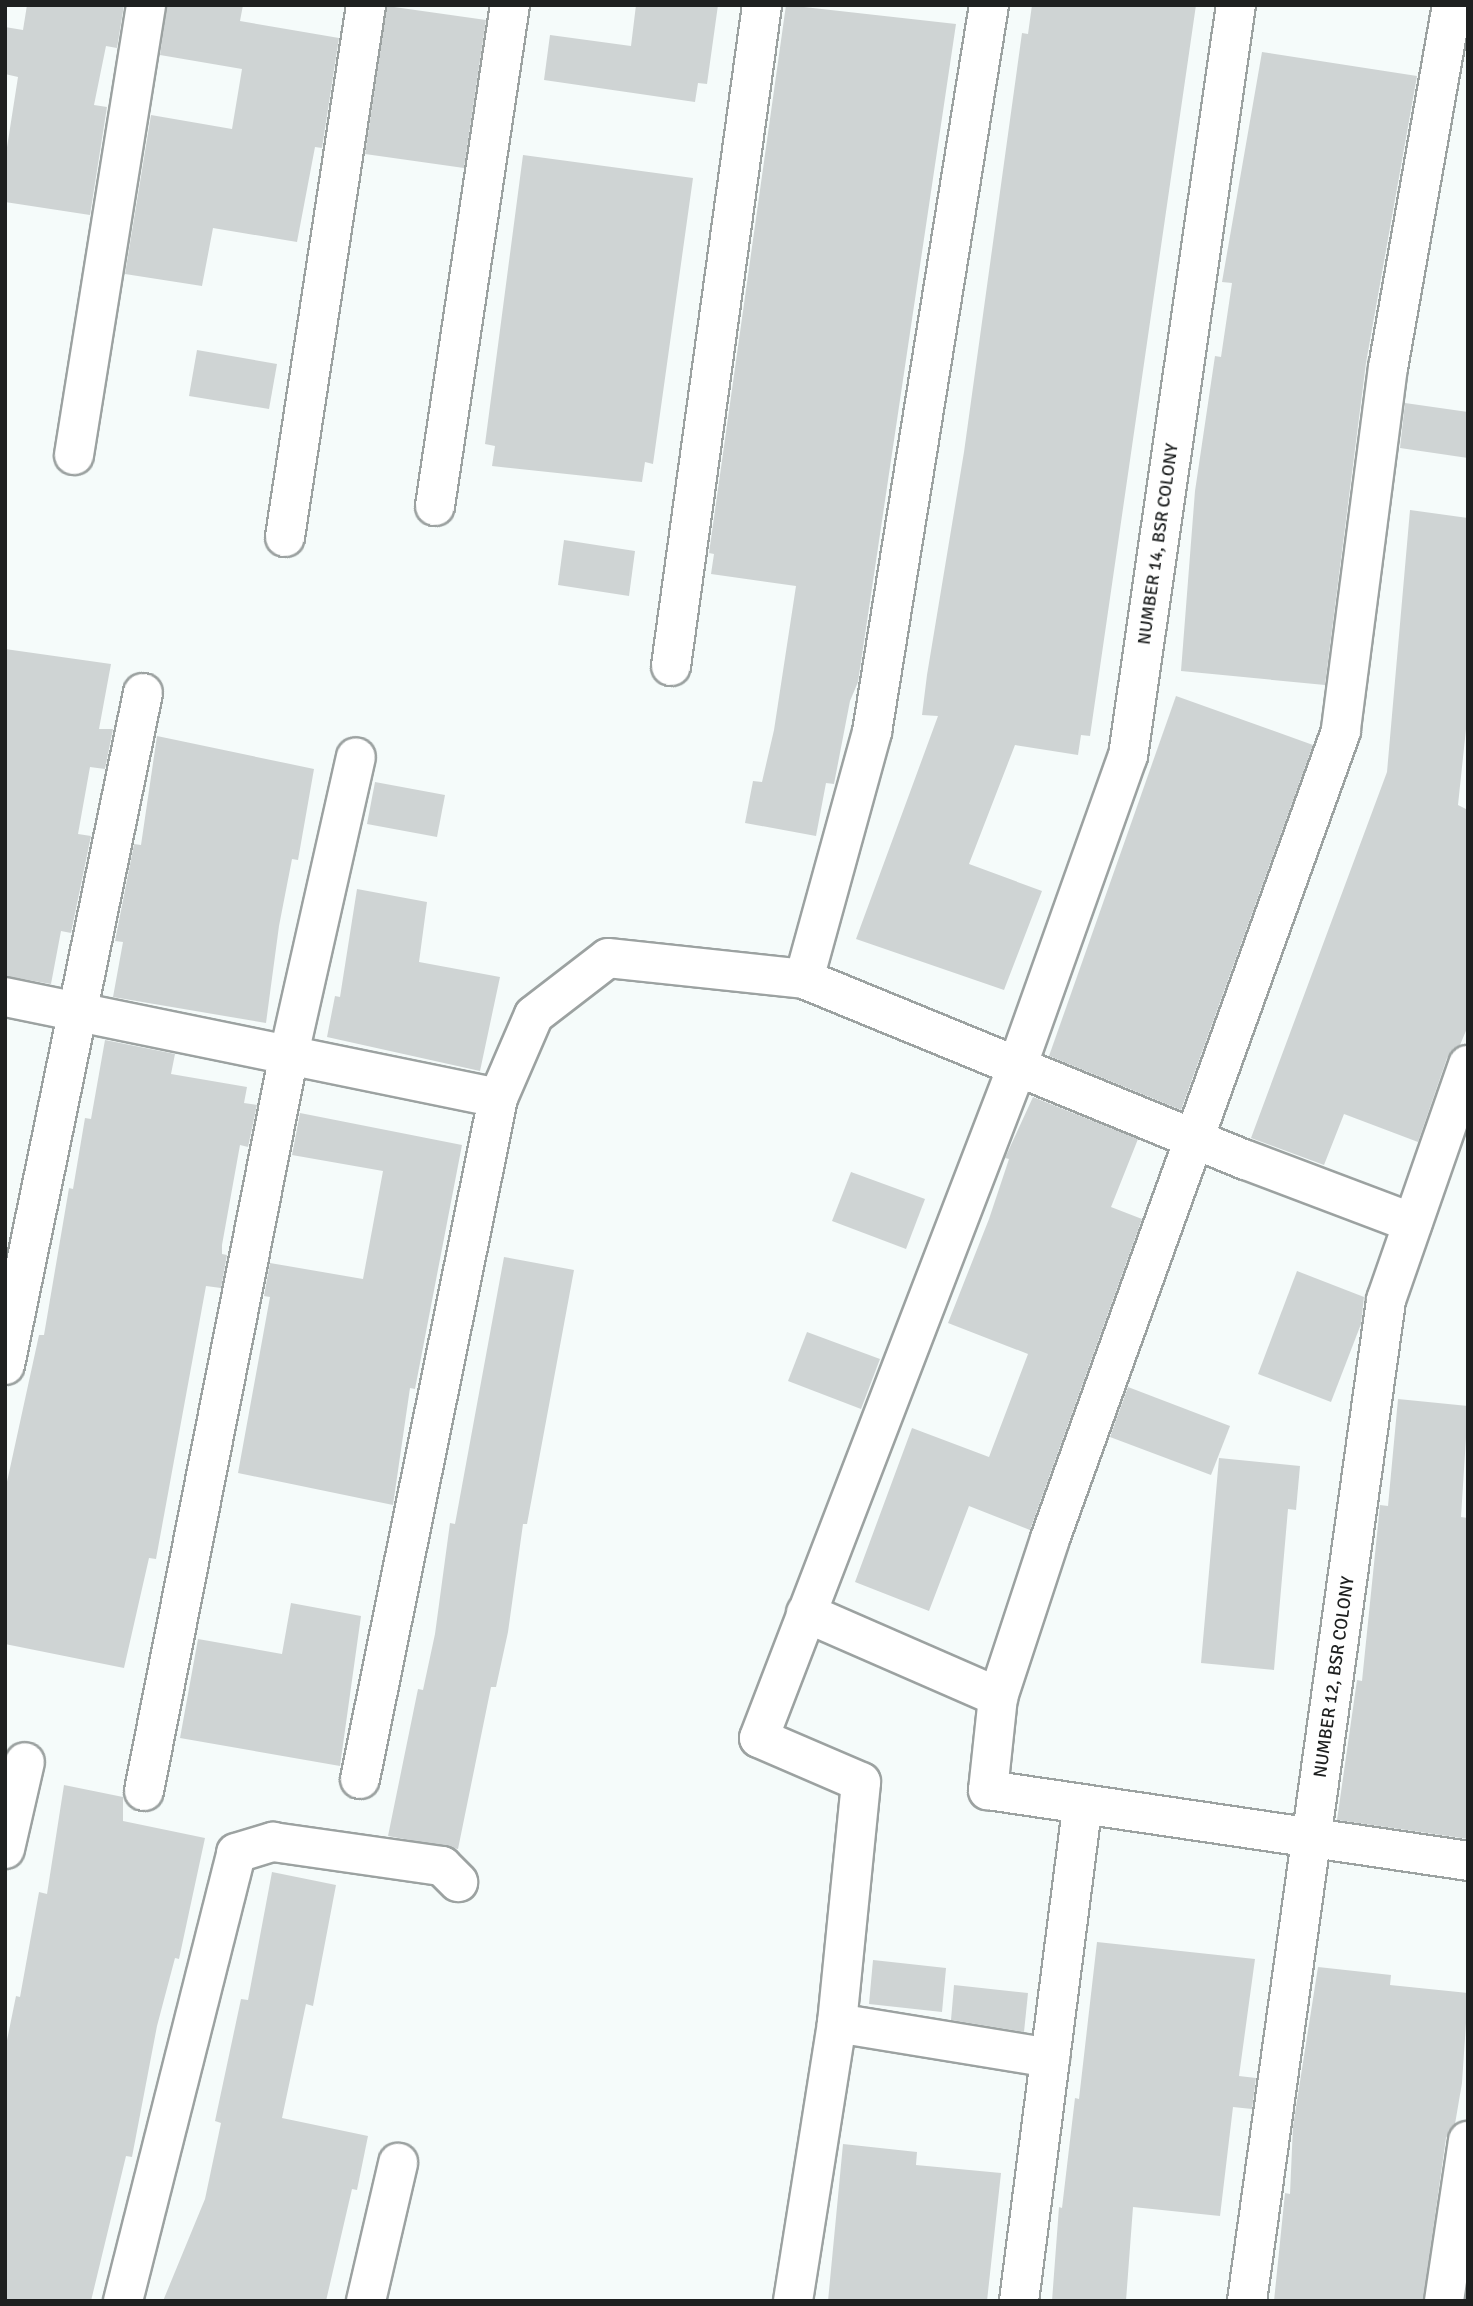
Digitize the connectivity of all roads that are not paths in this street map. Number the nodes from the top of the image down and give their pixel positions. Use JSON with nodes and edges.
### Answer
{"nodes":[{"id":1,"x":146,"y":5,"type":"edge"},
{"id":2,"x":366,"y":5,"type":"edge"},
{"id":3,"x":510,"y":5,"type":"edge"},
{"id":4,"x":762,"y":5,"type":"edge"},
{"id":5,"x":989,"y":5,"type":"edge"},
{"id":6,"x":1236,"y":5,"type":"edge"},
{"id":7,"x":1452,"y":5,"type":"edge"},
{"id":8,"x":74,"y":455,"type":"dead end"},
{"id":9,"x":435,"y":506,"type":"dead end"},
{"id":10,"x":285,"y":537,"type":"dead end"},
{"id":11,"x":671,"y":666,"type":"dead end"},
{"id":12,"x":143,"y":694,"type":"dead end"},
{"id":13,"x":356,"y":757,"type":"dead end"},
{"id":14,"x":791,"y":978,"type":"junction"},
{"id":15,"x":5,"y":997,"type":"edge"},
{"id":16,"x":75,"y":1011,"type":"junction"},
{"id":17,"x":289,"y":1054,"type":"junction"},
{"id":18,"x":1468,"y":1065,"type":"edge"},
{"id":19,"x":1017,"y":1067,"type":"junction"},
{"id":20,"x":498,"y":1098,"type":"junction"},
{"id":21,"x":1196,"y":1140,"type":"junction"},
{"id":22,"x":1413,"y":1223,"type":"junction"},
{"id":23,"x":5,"y":1365,"type":"edge"},
{"id":24,"x":806,"y":1614,"type":"junction"},
{"id":25,"x":998,"y":1697,"type":"junction"},
{"id":26,"x":25,"y":1762,"type":"dead end"},
{"id":27,"x":360,"y":1779,"type":"dead end"},
{"id":28,"x":144,"y":1791,"type":"dead end"},
{"id":29,"x":1082,"y":1808,"type":"junction"},
{"id":30,"x":1312,"y":1837,"type":"junction"},
{"id":31,"x":5,"y":1849,"type":"edge"},
{"id":32,"x":1468,"y":1861,"type":"edge"},
{"id":33,"x":458,"y":1882,"type":"dead end"},
{"id":34,"x":837,"y":2023,"type":"junction"},
{"id":35,"x":1050,"y":2058,"type":"junction"},
{"id":36,"x":1468,"y":2141,"type":"edge"},
{"id":37,"x":398,"y":2163,"type":"dead end"},
{"id":38,"x":123,"y":2301,"type":"edge"},
{"id":39,"x":366,"y":2301,"type":"edge"},
{"id":40,"x":793,"y":2301,"type":"edge"},
{"id":41,"x":1019,"y":2301,"type":"edge"},
{"id":42,"x":1247,"y":2301,"type":"edge"},
{"id":43,"x":1444,"y":2301,"type":"edge"}],
"edges":[{"from":1,"to":8,"type":"street"},
{"from":2,"to":10,"type":"street"},
{"from":3,"to":9,"type":"street"},
{"from":4,"to":11,"type":"street"},
{"from":5,"to":14,"type":"street"},
{"from":6,"to":19,"type":"street","name":"NUMBER 14, BSR COLONY"},
{"from":7,"to":21,"type":"street"},
{"from":12,"to":16,"type":"street"},
{"from":13,"to":17,"type":"street"},
{"from":14,"to":19,"type":"street"},
{"from":14,"to":20,"type":"street"},
{"from":15,"to":16,"type":"street"},
{"from":16,"to":17,"type":"street"},
{"from":16,"to":23,"type":"street"},
{"from":17,"to":20,"type":"street"},
{"from":17,"to":28,"type":"street"},
{"from":18,"to":22,"type":"street","name":"NUMBER 12, BSR COLONY"},
{"from":19,"to":21,"type":"street"},
{"from":19,"to":24,"type":"street","name":"NUMBER 14, BSR COLONY"},
{"from":20,"to":27,"type":"street"},
{"from":21,"to":22,"type":"street"},
{"from":21,"to":25,"type":"street"},
{"from":22,"to":30,"type":"street","name":"NUMBER 12, BSR COLONY"},
{"from":24,"to":25,"type":"street"},
{"from":24,"to":34,"type":"street","name":"NUMBER 14, BSR COLONY"},
{"from":25,"to":29,"type":"street"},
{"from":26,"to":31,"type":"street"},
{"from":29,"to":30,"type":"street"},
{"from":29,"to":35,"type":"street"},
{"from":30,"to":32,"type":"street"},
{"from":30,"to":42,"type":"street","name":"NUMBER 12, BSR COLONY"},
{"from":33,"to":38,"type":"street"},
{"from":34,"to":35,"type":"street"},
{"from":34,"to":40,"type":"street"},
{"from":35,"to":41,"type":"street"},
{"from":36,"to":43,"type":"street"},
{"from":37,"to":39,"type":"street"}]}
